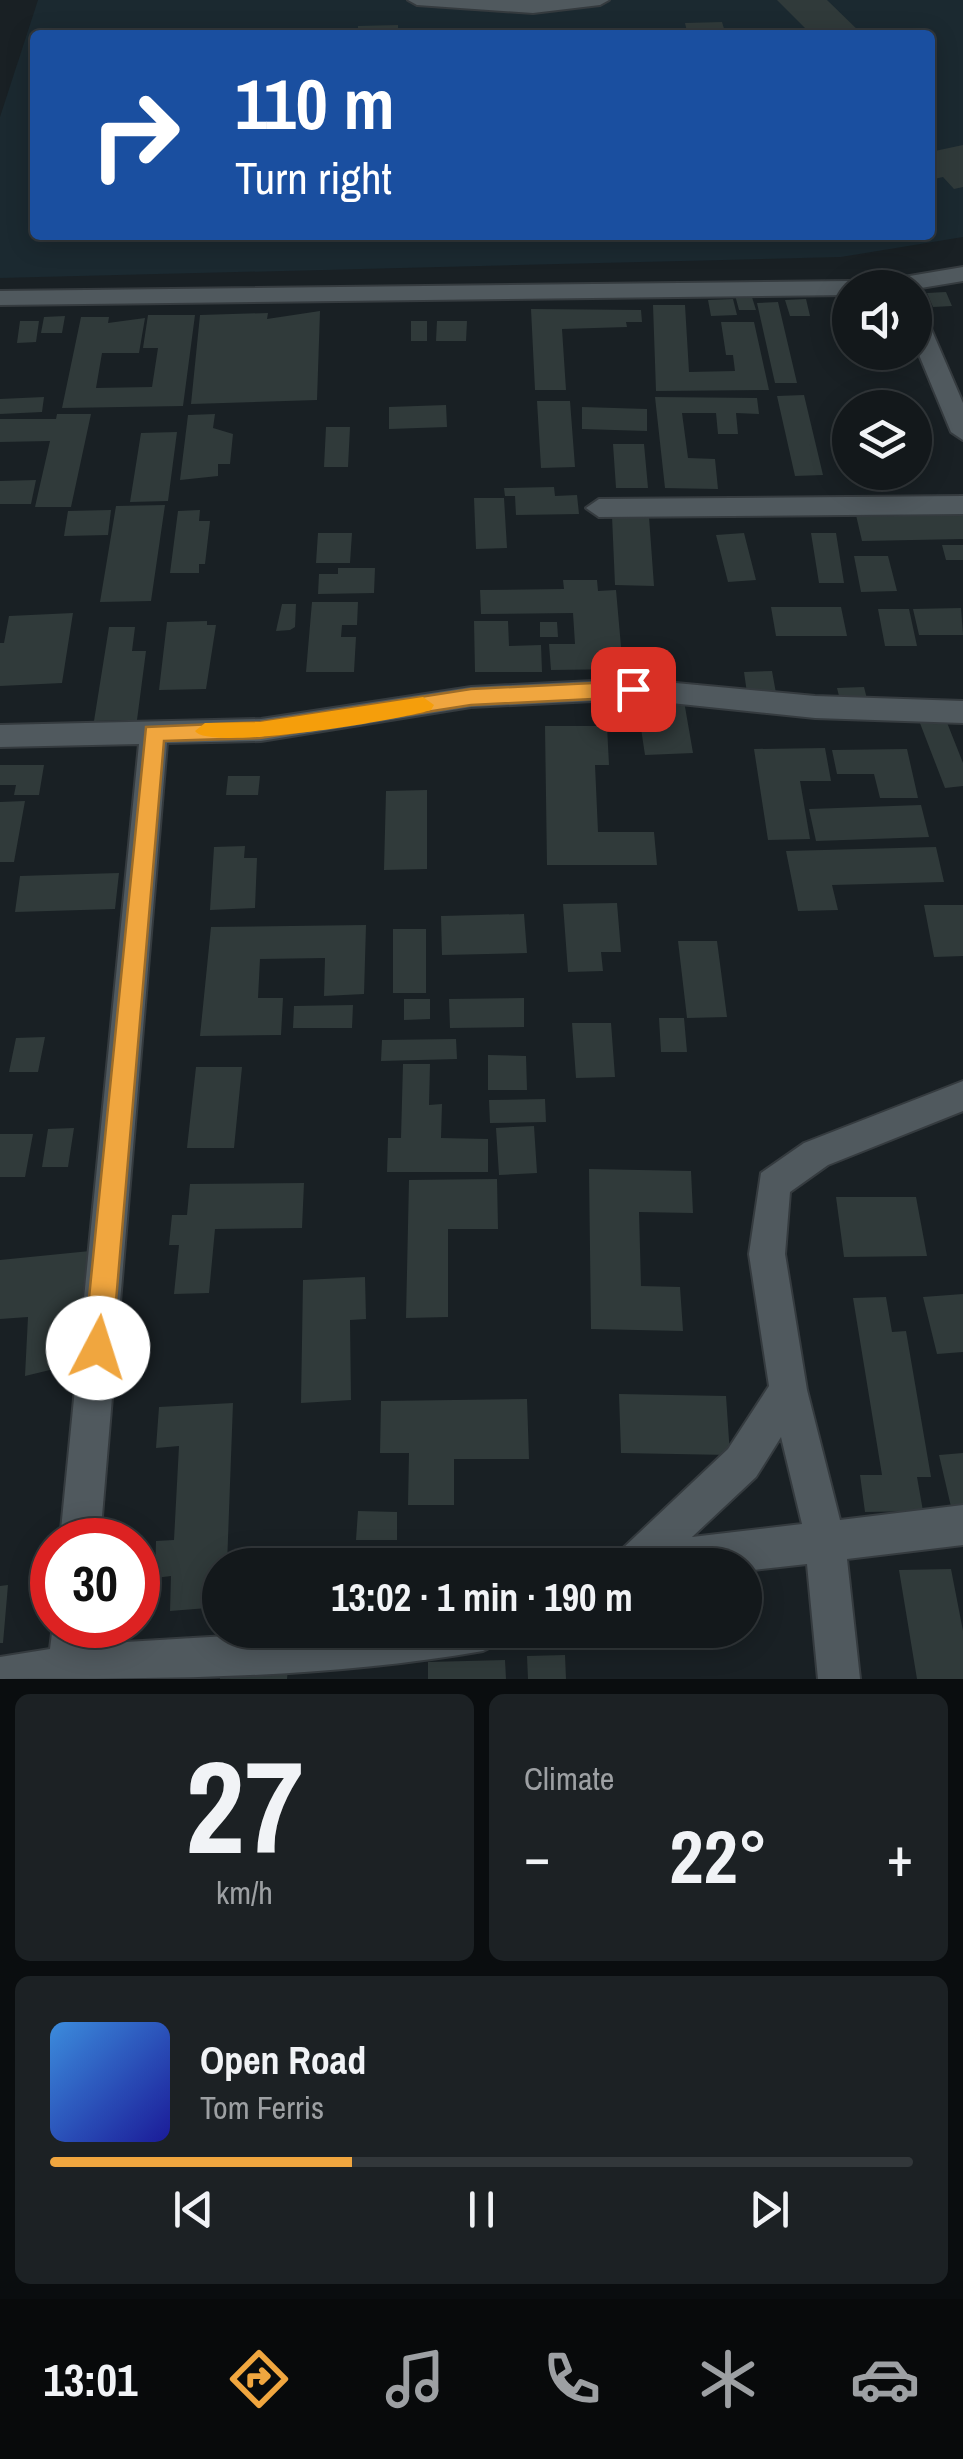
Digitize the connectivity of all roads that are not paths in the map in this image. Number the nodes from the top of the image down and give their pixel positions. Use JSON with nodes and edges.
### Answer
{"nodes":[{"id":1,"x":417,"y":0,"type":"edge"},
{"id":2,"x":600,"y":0,"type":"edge"},
{"id":3,"x":963,"y":274,"type":"edge"},
{"id":4,"x":932,"y":281,"type":"edge"},
{"id":5,"x":832,"y":288,"type":"edge"},
{"id":6,"x":0,"y":298,"type":"edge"},
{"id":7,"x":932,"y":358,"type":"edge"},
{"id":8,"x":963,"y":432,"type":"edge"},
{"id":9,"x":963,"y":505,"type":"edge"},
{"id":10,"x":599,"y":508,"type":"dead end"},
{"id":11,"x":963,"y":712,"type":"edge"},
{"id":12,"x":154,"y":733,"type":"junction"},
{"id":13,"x":0,"y":736,"type":"edge"},
{"id":14,"x":963,"y":1096,"type":"edge"},
{"id":15,"x":788,"y":1390,"type":"junction"},
{"id":16,"x":82,"y":1518,"type":"edge"},
{"id":17,"x":963,"y":1525,"type":"edge"},
{"id":18,"x":825,"y":1538,"type":"junction"},
{"id":19,"x":653,"y":1548,"type":"edge"},
{"id":20,"x":752,"y":1548,"type":"edge"},
{"id":21,"x":70,"y":1648,"type":"edge"},
{"id":22,"x":372,"y":1648,"type":"edge"},
{"id":23,"x":69,"y":1666,"type":"junction"},
{"id":24,"x":0,"y":1678,"type":"edge"},
{"id":25,"x":840,"y":1679,"type":"edge"}],
"edges":[{"from":1,"to":2,"type":"street"},
{"from":3,"to":4,"type":"street"},
{"from":5,"to":6,"type":"street"},
{"from":7,"to":8,"type":"street"},
{"from":9,"to":10,"type":"street"},
{"from":11,"to":12,"type":"street"},
{"from":12,"to":13,"type":"street"},
{"from":12,"to":16,"type":"street"},
{"from":14,"to":15,"type":"street"},
{"from":15,"to":18,"type":"street"},
{"from":15,"to":19,"type":"street"},
{"from":17,"to":18,"type":"street"},
{"from":18,"to":20,"type":"street"},
{"from":18,"to":25,"type":"street"},
{"from":21,"to":23,"type":"street"},
{"from":22,"to":23,"type":"street"},
{"from":23,"to":24,"type":"street"}]}
